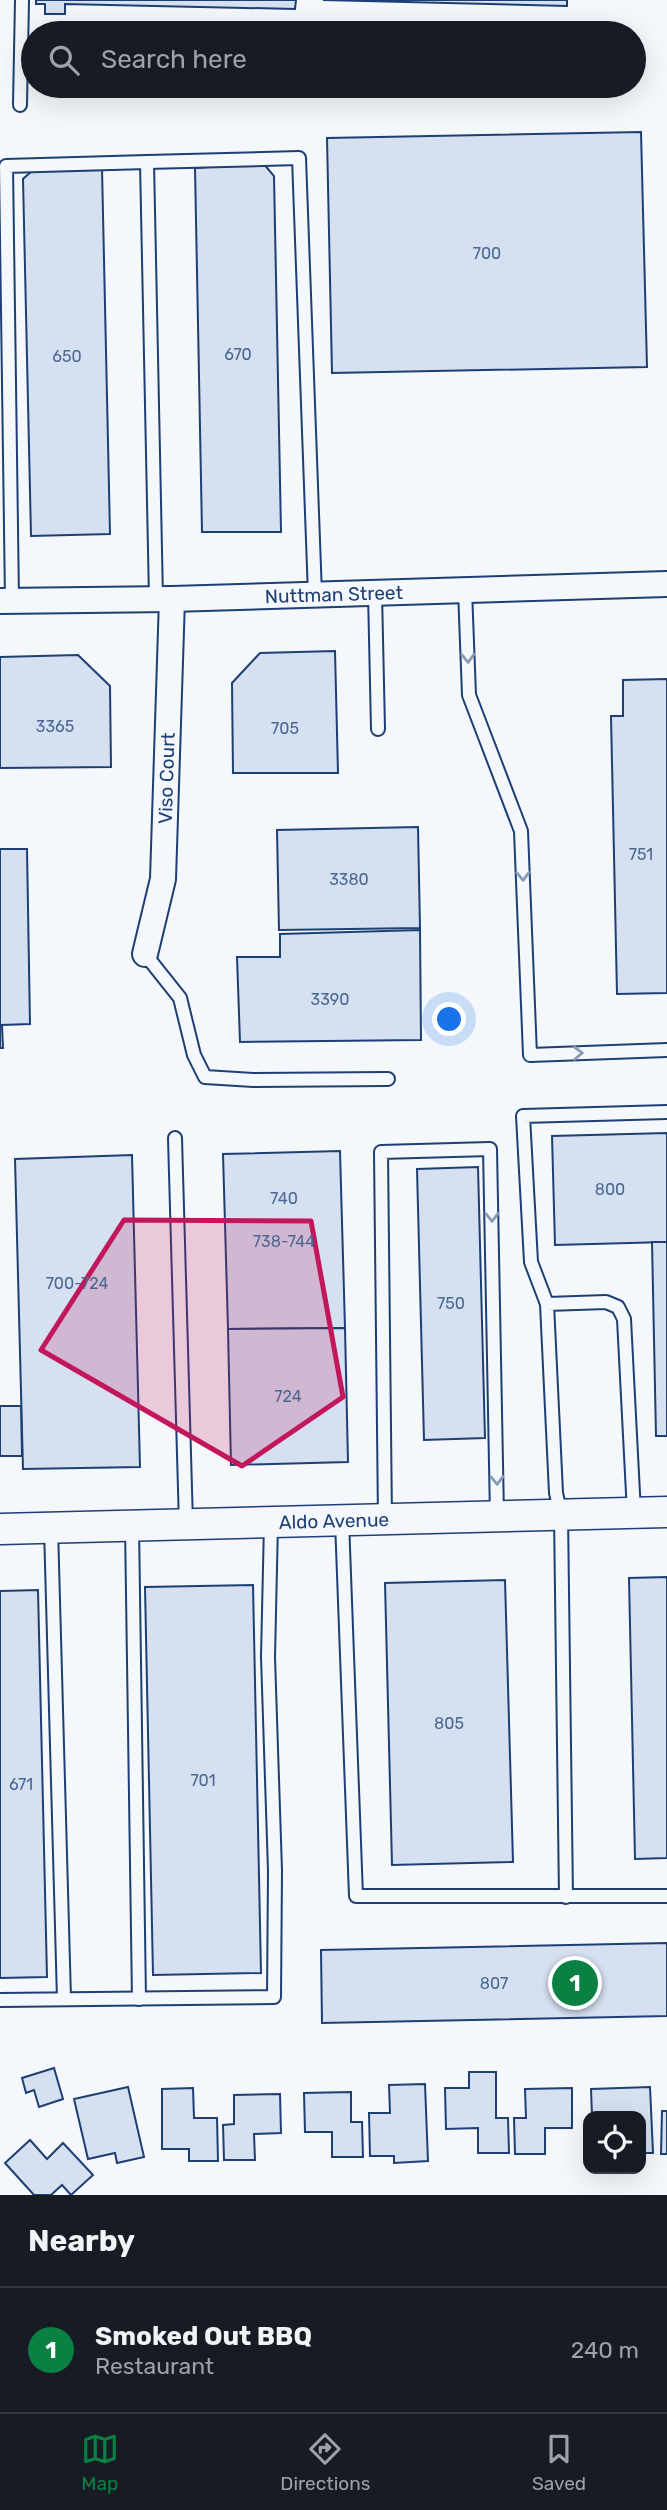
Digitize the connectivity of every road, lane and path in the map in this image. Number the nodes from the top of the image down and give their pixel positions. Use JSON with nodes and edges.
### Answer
{"nodes":[{"id":1,"x":22,"y":0,"type":"edge"},
{"id":2,"x":25,"y":21,"type":"edge"},
{"id":3,"x":21,"y":96,"type":"edge"},
{"id":4,"x":20,"y":105,"type":"dead end"},
{"id":5,"x":147,"y":162,"type":"junction"},
{"id":6,"x":667,"y":584,"type":"edge"},
{"id":7,"x":466,"y":590,"type":"junction"},
{"id":8,"x":375,"y":593,"type":"junction"},
{"id":9,"x":315,"y":594,"type":"junction"},
{"id":10,"x":164,"y":599,"type":"junction"},
{"id":11,"x":6,"y":600,"type":"edge"},
{"id":12,"x":378,"y":729,"type":"dead end"},
{"id":13,"x":145,"y":954,"type":"joint"},
{"id":14,"x":667,"y":1050,"type":"edge"},
{"id":15,"x":388,"y":1079,"type":"dead end"},
{"id":16,"x":667,"y":1112,"type":"edge"},
{"id":17,"x":175,"y":1138,"type":"dead end"},
{"id":18,"x":547,"y":1304,"type":"junction"},
{"id":19,"x":634,"y":1513,"type":"junction"},
{"id":20,"x":667,"y":1513,"type":"edge"},
{"id":21,"x":561,"y":1515,"type":"junction"},
{"id":22,"x":498,"y":1517,"type":"junction"},
{"id":23,"x":342,"y":1520,"type":"junction"},
{"id":24,"x":385,"y":1520,"type":"junction"},
{"id":25,"x":271,"y":1522,"type":"junction"},
{"id":26,"x":186,"y":1524,"type":"junction"},
{"id":27,"x":132,"y":1525,"type":"junction"},
{"id":28,"x":51,"y":1528,"type":"junction"},
{"id":29,"x":0,"y":1529,"type":"edge"},
{"id":30,"x":667,"y":1896,"type":"edge"},
{"id":31,"x":566,"y":1897,"type":"junction"},
{"id":32,"x":139,"y":1998,"type":"junction"},
{"id":33,"x":64,"y":1999,"type":"junction"},
{"id":34,"x":0,"y":2000,"type":"edge"}],
"edges":[{"from":1,"to":2,"type":"lane"},
{"from":3,"to":4,"type":"lane"},
{"from":5,"to":9,"type":"lane"},
{"from":5,"to":10,"type":"lane"},
{"from":5,"to":11,"type":"lane"},
{"from":6,"to":7,"type":"street","name":"Nuttman Street"},
{"from":7,"to":8,"type":"street","name":"Nuttman Street"},
{"from":7,"to":14,"type":"lane","one_way":true},
{"from":8,"to":9,"type":"street","name":"Nuttman Street"},
{"from":8,"to":12,"type":"lane"},
{"from":9,"to":10,"type":"street","name":"Nuttman Street"},
{"from":10,"to":11,"type":"street","name":"Nuttman Street"},
{"from":10,"to":13,"type":"street","name":"Viso Court"},
{"from":13,"to":15,"type":"lane"},
{"from":16,"to":18,"type":"lane"},
{"from":17,"to":26,"type":"lane"},
{"from":18,"to":19,"type":"lane"},
{"from":18,"to":21,"type":"lane"},
{"from":19,"to":20,"type":"street","name":"Aldo Avenue"},
{"from":19,"to":21,"type":"street","name":"Aldo Avenue"},
{"from":21,"to":22,"type":"street","name":"Aldo Avenue"},
{"from":21,"to":31,"type":"lane"},
{"from":22,"to":24,"type":"street","name":"Aldo Avenue"},
{"from":24,"to":22,"type":"lane","one_way":true},
{"from":23,"to":24,"type":"street","name":"Aldo Avenue"},
{"from":23,"to":25,"type":"street","name":"Aldo Avenue"},
{"from":23,"to":31,"type":"lane"},
{"from":25,"to":26,"type":"street","name":"Aldo Avenue"},
{"from":25,"to":32,"type":"lane"},
{"from":26,"to":27,"type":"street","name":"Aldo Avenue"},
{"from":27,"to":28,"type":"street","name":"Aldo Avenue"},
{"from":27,"to":32,"type":"lane"},
{"from":28,"to":29,"type":"street","name":"Aldo Avenue"},
{"from":28,"to":33,"type":"lane"},
{"from":30,"to":31,"type":"lane"},
{"from":32,"to":33,"type":"lane"},
{"from":33,"to":34,"type":"lane"}]}
